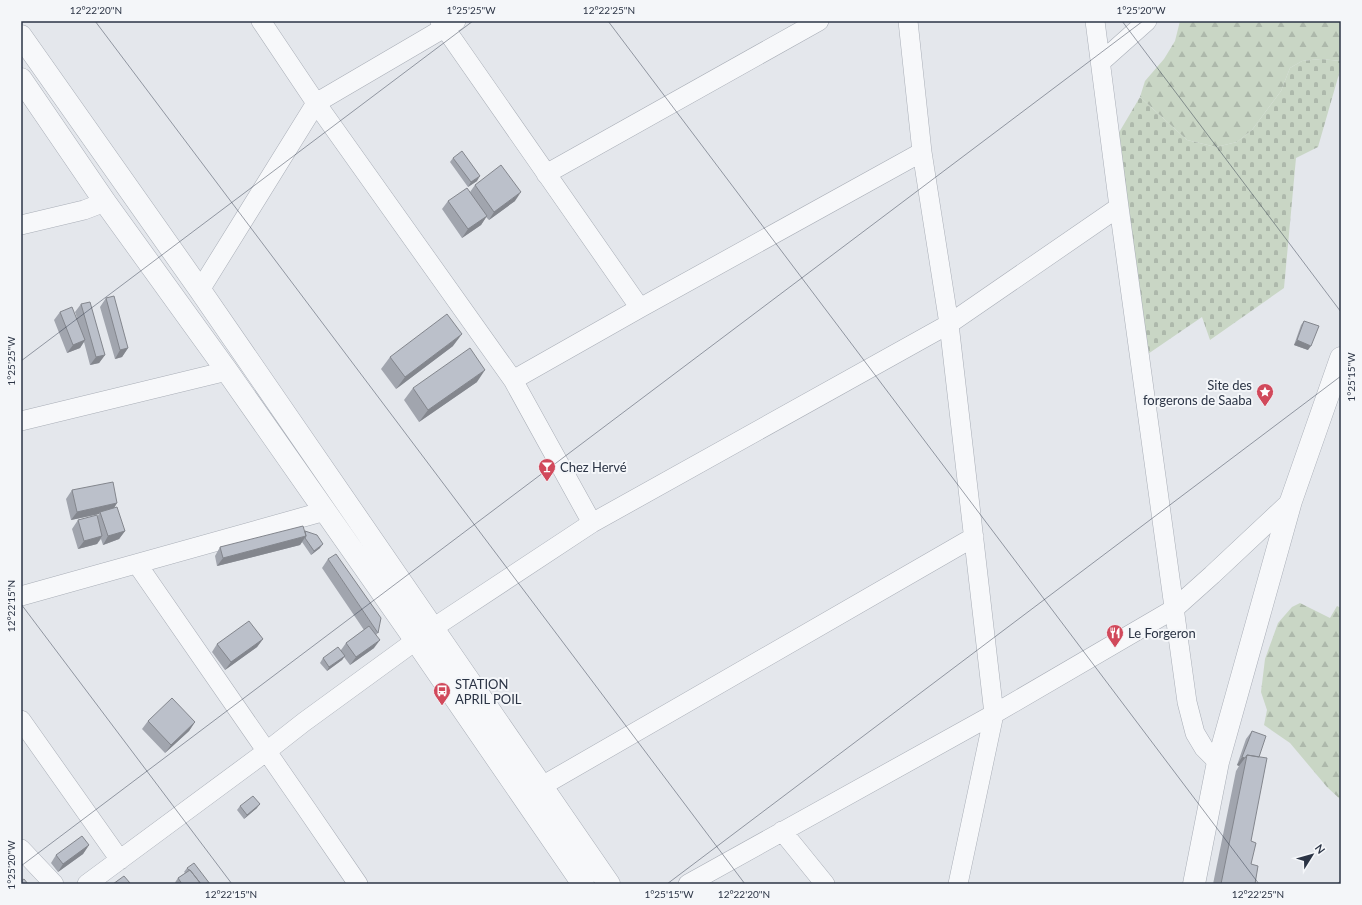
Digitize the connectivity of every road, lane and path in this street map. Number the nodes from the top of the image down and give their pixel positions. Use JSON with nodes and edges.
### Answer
{"nodes":[{"id":1,"x":261,"y":21,"type":"edge"},
{"id":2,"x":819,"y":21,"type":"edge"},
{"id":3,"x":908,"y":21,"type":"edge"},
{"id":4,"x":1095,"y":21,"type":"edge"},
{"id":5,"x":1147,"y":21,"type":"edge"},
{"id":6,"x":446,"y":23,"type":"edge"},
{"id":7,"x":21,"y":36,"type":"edge"},
{"id":8,"x":1101,"y":62,"type":"junction"},
{"id":9,"x":21,"y":79,"type":"edge"},
{"id":10,"x":316,"y":103,"type":"junction"},
{"id":11,"x":922,"y":152,"type":"junction"},
{"id":12,"x":546,"y":174,"type":"junction"},
{"id":13,"x":106,"y":202,"type":"junction"},
{"id":14,"x":1119,"y":207,"type":"junction"},
{"id":15,"x":21,"y":225,"type":"edge"},
{"id":16,"x":200,"y":290,"type":"junction"},
{"id":17,"x":640,"y":308,"type":"junction"},
{"id":18,"x":949,"y":324,"type":"junction"},
{"id":19,"x":1341,"y":358,"type":"edge"},
{"id":20,"x":227,"y":371,"type":"junction"},
{"id":21,"x":514,"y":380,"type":"junction"},
{"id":22,"x":21,"y":421,"type":"edge"},
{"id":23,"x":1291,"y":502,"type":"junction"},
{"id":24,"x":325,"y":511,"type":"junction"},
{"id":25,"x":592,"y":523,"type":"junction"},
{"id":26,"x":974,"y":537,"type":"junction"},
{"id":27,"x":137,"y":564,"type":"junction"},
{"id":28,"x":21,"y":596,"type":"edge"},
{"id":29,"x":1174,"y":609,"type":"junction"},
{"id":30,"x":433,"y":628,"type":"junction"},
{"id":31,"x":416,"y":641,"type":"junction"},
{"id":32,"x":994,"y":714,"type":"junction"},
{"id":33,"x":21,"y":720,"type":"edge"},
{"id":34,"x":267,"y":751,"type":"junction"},
{"id":35,"x":1218,"y":762,"type":"junction"},
{"id":36,"x":542,"y":786,"type":"junction"},
{"id":37,"x":782,"y":831,"type":"junction"},
{"id":38,"x":21,"y":849,"type":"edge"},
{"id":39,"x":120,"y":860,"type":"junction"},
{"id":40,"x":54,"y":884,"type":"edge"},
{"id":41,"x":87,"y":884,"type":"edge"},
{"id":42,"x":358,"y":884,"type":"edge"},
{"id":43,"x":583,"y":884,"type":"edge"},
{"id":44,"x":608,"y":884,"type":"edge"},
{"id":45,"x":688,"y":884,"type":"edge"},
{"id":46,"x":825,"y":884,"type":"edge"},
{"id":47,"x":958,"y":884,"type":"edge"},
{"id":48,"x":1194,"y":884,"type":"edge"}],
"edges":[{"from":1,"to":10,"type":"street"},
{"from":2,"to":12,"type":"street"},
{"from":3,"to":11,"type":"street"},
{"from":4,"to":8,"type":"street"},
{"from":5,"to":8,"type":"street"},
{"from":6,"to":10,"type":"street"},
{"from":6,"to":12,"type":"street"},
{"from":7,"to":16,"type":"street"},
{"from":8,"to":14,"type":"street"},
{"from":9,"to":13,"type":"street"},
{"from":10,"to":16,"type":"street"},
{"from":10,"to":21,"type":"street"},
{"from":11,"to":17,"type":"street"},
{"from":11,"to":18,"type":"street"},
{"from":12,"to":17,"type":"street"},
{"from":13,"to":15,"type":"street"},
{"from":13,"to":20,"type":"street"},
{"from":14,"to":18,"type":"street"},
{"from":14,"to":29,"type":"street"},
{"from":16,"to":30,"type":"street"},
{"from":17,"to":21,"type":"street"},
{"from":18,"to":25,"type":"street"},
{"from":18,"to":26,"type":"street"},
{"from":19,"to":23,"type":"street"},
{"from":20,"to":22,"type":"street"},
{"from":20,"to":24,"type":"street"},
{"from":21,"to":25,"type":"street"},
{"from":23,"to":29,"type":"street"},
{"from":23,"to":35,"type":"street"},
{"from":24,"to":27,"type":"street"},
{"from":24,"to":31,"type":"street"},
{"from":25,"to":30,"type":"street"},
{"from":26,"to":32,"type":"street"},
{"from":26,"to":36,"type":"street"},
{"from":27,"to":28,"type":"street"},
{"from":27,"to":34,"type":"street"},
{"from":29,"to":32,"type":"street"},
{"from":29,"to":35,"type":"street"},
{"from":30,"to":31,"type":"street"},
{"from":30,"to":36,"type":"street"},
{"from":31,"to":34,"type":"street"},
{"from":31,"to":43,"type":"street"},
{"from":32,"to":37,"type":"street"},
{"from":32,"to":47,"type":"street"},
{"from":33,"to":39,"type":"street"},
{"from":34,"to":39,"type":"street"},
{"from":34,"to":42,"type":"street"},
{"from":35,"to":48,"type":"street"},
{"from":36,"to":44,"type":"street"},
{"from":37,"to":45,"type":"street"},
{"from":37,"to":46,"type":"street"},
{"from":38,"to":40,"type":"street"},
{"from":39,"to":41,"type":"street"}]}
